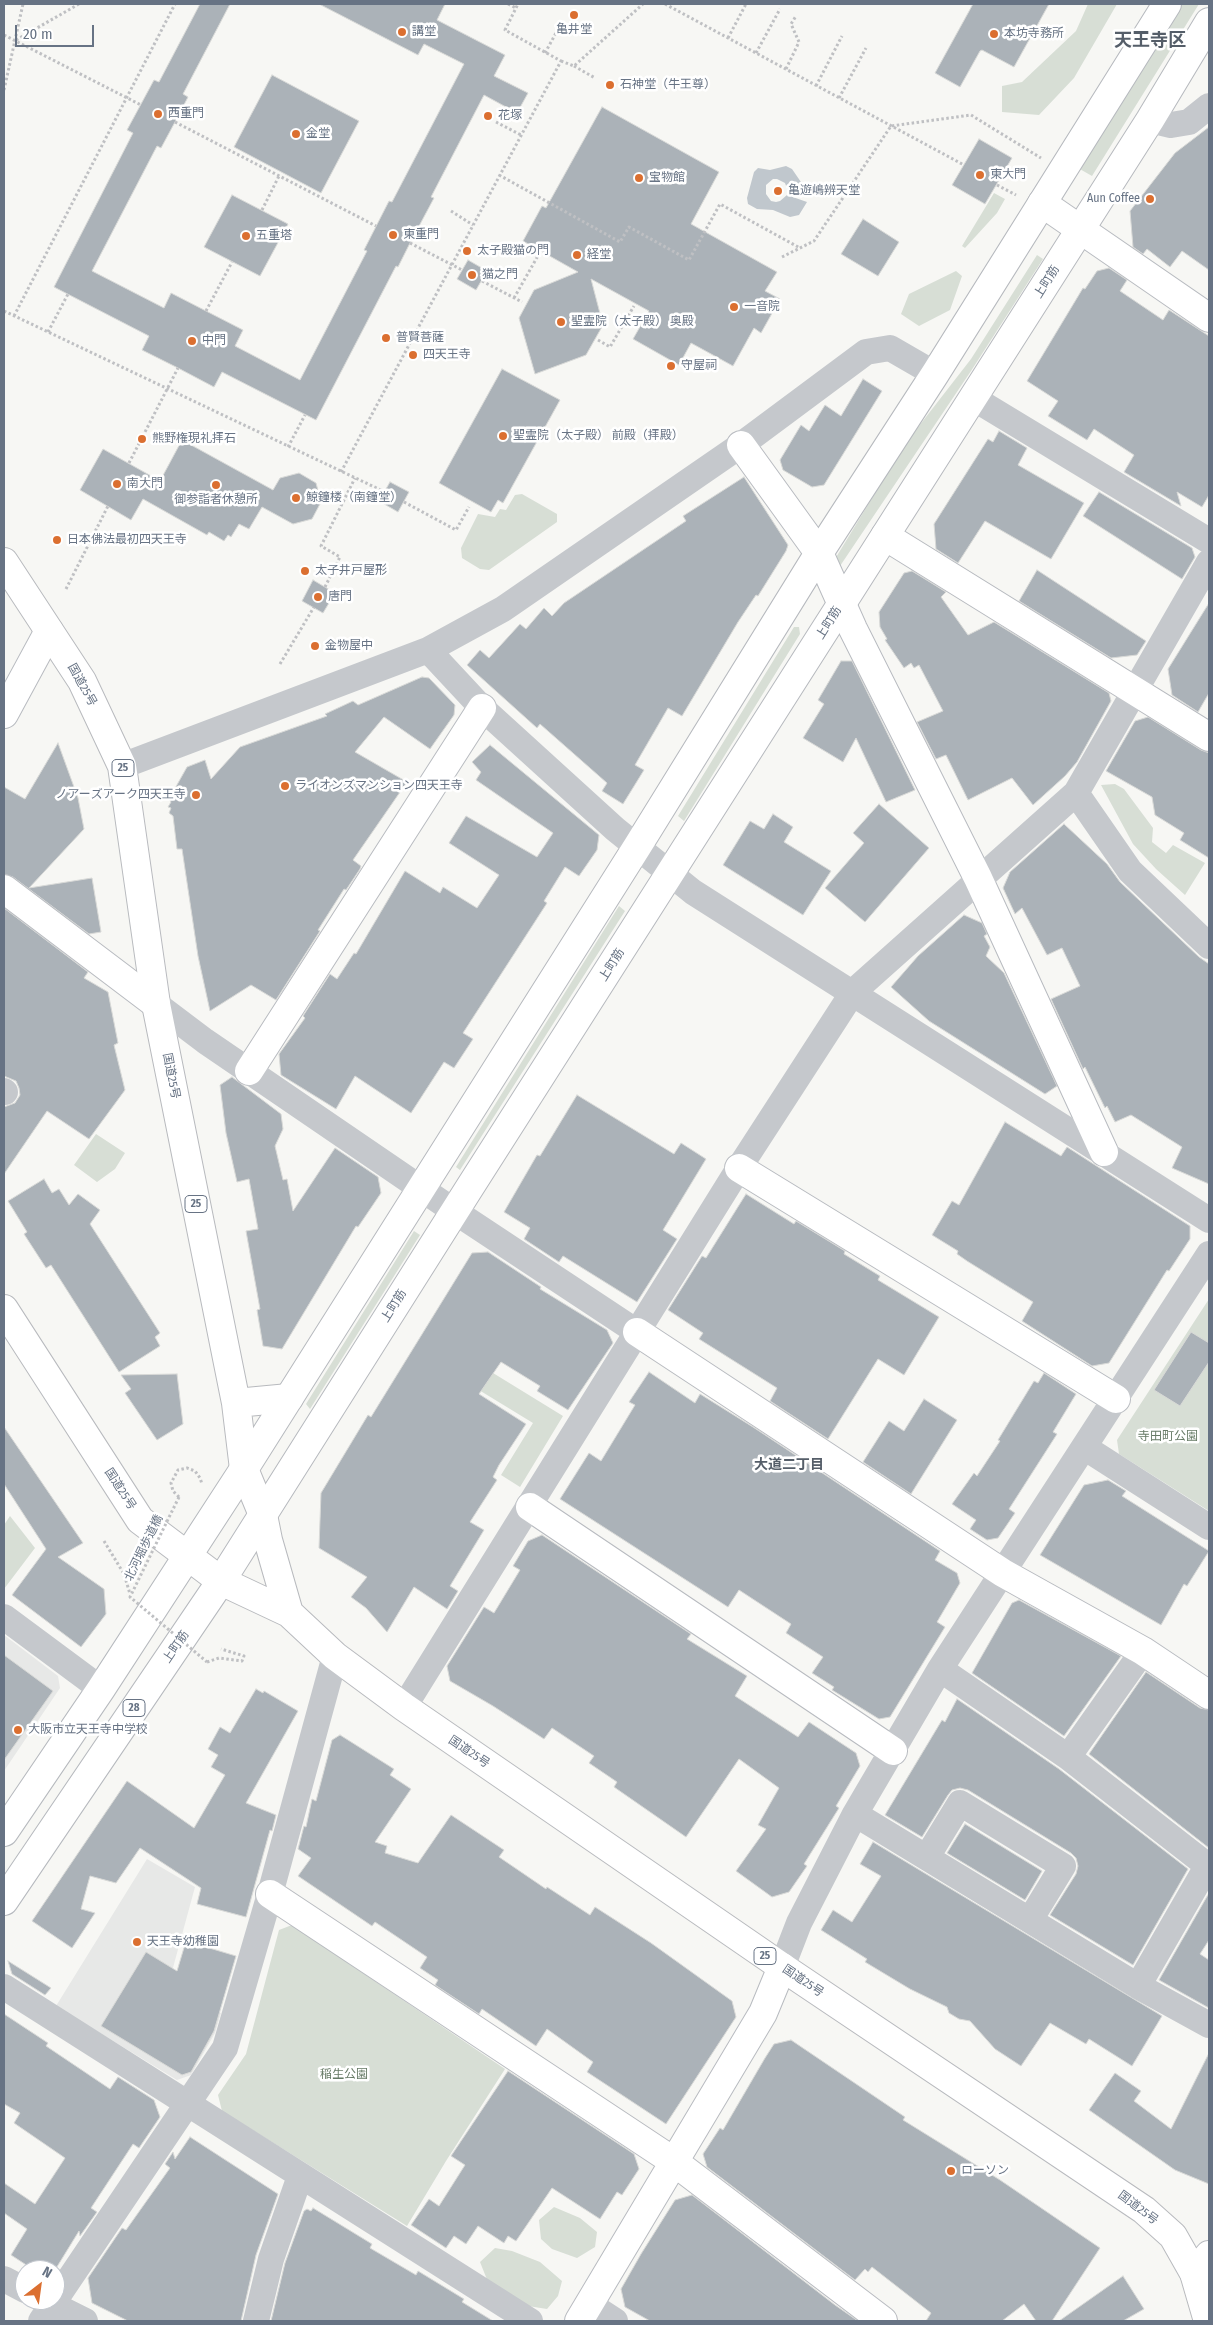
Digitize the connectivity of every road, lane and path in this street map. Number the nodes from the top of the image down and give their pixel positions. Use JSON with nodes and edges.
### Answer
{"nodes":[{"id":1,"x":23,"y":4,"type":"edge"},
{"id":2,"x":79,"y":4,"type":"edge"},
{"id":3,"x":175,"y":4,"type":"edge"},
{"id":4,"x":508,"y":4,"type":"edge"},
{"id":5,"x":643,"y":4,"type":"edge"},
{"id":6,"x":665,"y":4,"type":"edge"},
{"id":7,"x":746,"y":4,"type":"edge"},
{"id":8,"x":1167,"y":4,"type":"edge"},
{"id":9,"x":517,"y":6,"type":"edge"},
{"id":10,"x":780,"y":9,"type":"dead end"},
{"id":11,"x":796,"y":16,"type":"dead end"},
{"id":12,"x":562,"y":22,"type":"dead end"},
{"id":13,"x":1209,"y":22,"type":"edge"},
{"id":14,"x":4,"y":35,"type":"edge"},
{"id":15,"x":842,"y":36,"type":"dead end"},
{"id":16,"x":728,"y":38,"type":"junction"},
{"id":17,"x":15,"y":41,"type":"junction"},
{"id":18,"x":866,"y":48,"type":"dead end"},
{"id":19,"x":544,"y":53,"type":"junction"},
{"id":20,"x":756,"y":53,"type":"junction"},
{"id":21,"x":561,"y":61,"type":"junction"},
{"id":22,"x":574,"y":66,"type":"junction"},
{"id":23,"x":786,"y":69,"type":"junction"},
{"id":24,"x":595,"y":78,"type":"dead end"},
{"id":25,"x":816,"y":86,"type":"junction"},
{"id":26,"x":4,"y":90,"type":"edge"},
{"id":27,"x":128,"y":98,"type":"junction"},
{"id":28,"x":840,"y":98,"type":"junction"},
{"id":29,"x":141,"y":105,"type":"dead end"},
{"id":30,"x":1209,"y":106,"type":"edge"},
{"id":31,"x":1150,"y":120,"type":"junction"},
{"id":32,"x":175,"y":122,"type":"dead end"},
{"id":33,"x":496,"y":122,"type":"dead end"},
{"id":34,"x":891,"y":126,"type":"junction"},
{"id":35,"x":521,"y":136,"type":"junction"},
{"id":36,"x":1043,"y":159,"type":"dead end"},
{"id":37,"x":964,"y":165,"type":"dead end"},
{"id":38,"x":500,"y":175,"type":"junction"},
{"id":39,"x":279,"y":176,"type":"junction"},
{"id":40,"x":997,"y":185,"type":"dead end"},
{"id":41,"x":1030,"y":200,"type":"junction"},
{"id":42,"x":262,"y":210,"type":"dead end"},
{"id":43,"x":451,"y":211,"type":"dead end"},
{"id":44,"x":473,"y":225,"type":"junction"},
{"id":45,"x":376,"y":226,"type":"dead end"},
{"id":46,"x":1080,"y":229,"type":"junction"},
{"id":47,"x":410,"y":244,"type":"dead end"},
{"id":48,"x":800,"y":248,"type":"junction"},
{"id":49,"x":538,"y":254,"type":"dead end"},
{"id":50,"x":782,"y":257,"type":"dead end"},
{"id":51,"x":232,"y":262,"type":"dead end"},
{"id":52,"x":452,"y":265,"type":"junction"},
{"id":53,"x":462,"y":270,"type":"dead end"},
{"id":54,"x":482,"y":281,"type":"dead end"},
{"id":55,"x":68,"y":294,"type":"dead end"},
{"id":56,"x":514,"y":298,"type":"junction"},
{"id":57,"x":522,"y":302,"type":"dead end"},
{"id":58,"x":634,"y":306,"type":"dead end"},
{"id":59,"x":4,"y":311,"type":"edge"},
{"id":60,"x":206,"y":311,"type":"dead end"},
{"id":61,"x":14,"y":316,"type":"junction"},
{"id":62,"x":1209,"y":318,"type":"edge"},
{"id":63,"x":48,"y":332,"type":"junction"},
{"id":64,"x":598,"y":340,"type":"dead end"},
{"id":65,"x":178,"y":368,"type":"dead end"},
{"id":66,"x":935,"y":374,"type":"junction"},
{"id":67,"x":167,"y":389,"type":"junction"},
{"id":68,"x":973,"y":398,"type":"junction"},
{"id":69,"x":305,"y":415,"type":"dead end"},
{"id":70,"x":741,"y":444,"type":"junction"},
{"id":71,"x":288,"y":447,"type":"junction"},
{"id":72,"x":129,"y":464,"type":"dead end"},
{"id":73,"x":341,"y":472,"type":"junction"},
{"id":74,"x":354,"y":478,"type":"junction"},
{"id":75,"x":384,"y":492,"type":"dead end"},
{"id":76,"x":404,"y":502,"type":"dead end"},
{"id":77,"x":108,"y":506,"type":"dead end"},
{"id":78,"x":469,"y":507,"type":"dead end"},
{"id":79,"x":885,"y":536,"type":"junction"},
{"id":80,"x":1209,"y":541,"type":"edge"},
{"id":81,"x":819,"y":553,"type":"junction"},
{"id":82,"x":4,"y":562,"type":"edge"},
{"id":83,"x":1209,"y":562,"type":"edge"},
{"id":84,"x":325,"y":587,"type":"dead end"},
{"id":85,"x":66,"y":589,"type":"dead end"},
{"id":86,"x":841,"y":604,"type":"junction"},
{"id":87,"x":314,"y":607,"type":"dead end"},
{"id":88,"x":49,"y":631,"type":"junction"},
{"id":89,"x":428,"y":650,"type":"junction"},
{"id":90,"x":280,"y":664,"type":"dead end"},
{"id":91,"x":1135,"y":689,"type":"junction"},
{"id":92,"x":482,"y":708,"type":"junction"},
{"id":93,"x":4,"y":714,"type":"edge"},
{"id":94,"x":1209,"y":737,"type":"edge"},
{"id":95,"x":122,"y":766,"type":"junction"},
{"id":96,"x":1076,"y":793,"type":"junction"},
{"id":97,"x":637,"y":847,"type":"junction"},
{"id":98,"x":670,"y":875,"type":"junction"},
{"id":99,"x":978,"y":878,"type":"junction"},
{"id":100,"x":4,"y":889,"type":"edge"},
{"id":101,"x":1209,"y":946,"type":"edge"},
{"id":102,"x":853,"y":992,"type":"junction"},
{"id":103,"x":156,"y":1004,"type":"junction"},
{"id":104,"x":249,"y":1071,"type":"junction"},
{"id":105,"x":1104,"y":1152,"type":"junction"},
{"id":106,"x":739,"y":1168,"type":"junction"},
{"id":107,"x":421,"y":1189,"type":"junction"},
{"id":108,"x":454,"y":1211,"type":"junction"},
{"id":109,"x":1209,"y":1220,"type":"edge"},
{"id":110,"x":1209,"y":1254,"type":"edge"},
{"id":111,"x":4,"y":1310,"type":"edge"},
{"id":112,"x":637,"y":1332,"type":"junction"},
{"id":113,"x":289,"y":1398,"type":"junction"},
{"id":114,"x":1116,"y":1399,"type":"junction"},
{"id":115,"x":236,"y":1404,"type":"junction"},
{"id":116,"x":1084,"y":1447,"type":"junction"},
{"id":117,"x":244,"y":1469,"type":"junction"},
{"id":118,"x":202,"y":1484,"type":"dead end"},
{"id":119,"x":530,"y":1507,"type":"junction"},
{"id":120,"x":263,"y":1515,"type":"junction"},
{"id":121,"x":1209,"y":1528,"type":"edge"},
{"id":122,"x":104,"y":1541,"type":"dead end"},
{"id":123,"x":187,"y":1556,"type":"junction"},
{"id":124,"x":1003,"y":1573,"type":"junction"},
{"id":125,"x":221,"y":1581,"type":"junction"},
{"id":126,"x":130,"y":1597,"type":"junction"},
{"id":127,"x":289,"y":1613,"type":"junction"},
{"id":128,"x":4,"y":1617,"type":"edge"},
{"id":129,"x":221,"y":1648,"type":"dead end"},
{"id":130,"x":1144,"y":1650,"type":"junction"},
{"id":131,"x":335,"y":1656,"type":"junction"},
{"id":132,"x":940,"y":1669,"type":"junction"},
{"id":133,"x":102,"y":1689,"type":"junction"},
{"id":134,"x":1209,"y":1695,"type":"edge"},
{"id":135,"x":404,"y":1708,"type":"junction"},
{"id":136,"x":893,"y":1751,"type":"junction"},
{"id":137,"x":1068,"y":1757,"type":"junction"},
{"id":138,"x":855,"y":1814,"type":"junction"},
{"id":139,"x":4,"y":1832,"type":"edge"},
{"id":140,"x":927,"y":1857,"type":"junction"},
{"id":141,"x":1208,"y":1864,"type":"edge"},
{"id":142,"x":270,"y":1894,"type":"junction"},
{"id":143,"x":4,"y":1900,"type":"edge"},
{"id":144,"x":1030,"y":1920,"type":"junction"},
{"id":145,"x":782,"y":1967,"type":"junction"},
{"id":146,"x":1138,"y":1986,"type":"junction"},
{"id":147,"x":4,"y":1987,"type":"edge"},
{"id":148,"x":1209,"y":2025,"type":"edge"},
{"id":149,"x":188,"y":2106,"type":"junction"},
{"id":150,"x":673,"y":2162,"type":"junction"},
{"id":151,"x":300,"y":2176,"type":"junction"},
{"id":152,"x":1202,"y":2264,"type":"edge"},
{"id":153,"x":65,"y":2281,"type":"edge"},
{"id":154,"x":48,"y":2310,"type":"edge"},
{"id":155,"x":584,"y":2313,"type":"edge"},
{"id":156,"x":85,"y":2321,"type":"edge"},
{"id":157,"x":256,"y":2321,"type":"edge"},
{"id":158,"x":530,"y":2321,"type":"edge"},
{"id":159,"x":614,"y":2321,"type":"edge"},
{"id":160,"x":882,"y":2321,"type":"edge"},
{"id":161,"x":1208,"y":2321,"type":"edge"}],
"edges":[{"from":1,"to":17,"type":"path"},
{"from":2,"to":17,"type":"path"},
{"from":3,"to":27,"type":"path"},
{"from":4,"to":9,"type":"path"},
{"from":5,"to":22,"type":"path"},
{"from":6,"to":16,"type":"path"},
{"from":7,"to":16,"type":"path"},
{"from":8,"to":41,"type":"main road"},
{"from":9,"to":19,"type":"path"},
{"from":10,"to":20,"type":"path"},
{"from":11,"to":23,"type":"path"},
{"from":12,"to":19,"type":"path"},
{"from":13,"to":31,"type":"main road","name":"上町筋"},
{"from":14,"to":17,"type":"path"},
{"from":15,"to":25,"type":"path"},
{"from":16,"to":20,"type":"path"},
{"from":17,"to":26,"type":"path"},
{"from":17,"to":27,"type":"path"},
{"from":18,"to":28,"type":"path"},
{"from":19,"to":21,"type":"path"},
{"from":20,"to":23,"type":"path"},
{"from":21,"to":22,"type":"path"},
{"from":21,"to":35,"type":"path"},
{"from":22,"to":24,"type":"path"},
{"from":23,"to":25,"type":"path"},
{"from":25,"to":28,"type":"path"},
{"from":27,"to":29,"type":"path"},
{"from":27,"to":61,"type":"path"},
{"from":28,"to":34,"type":"path"},
{"from":30,"to":31,"type":"street"},
{"from":31,"to":46,"type":"main road","name":"上町筋"},
{"from":32,"to":39,"type":"path"},
{"from":33,"to":35,"type":"path"},
{"from":34,"to":36,"type":"path"},
{"from":34,"to":37,"type":"path"},
{"from":34,"to":48,"type":"path"},
{"from":35,"to":38,"type":"path"},
{"from":38,"to":44,"type":"path"},
{"from":38,"to":48,"type":"path"},
{"from":39,"to":42,"type":"path"},
{"from":39,"to":45,"type":"path"},
{"from":40,"to":41,"type":"path"},
{"from":41,"to":46,"type":"main road"},
{"from":41,"to":66,"type":"main road"},
{"from":43,"to":44,"type":"path"},
{"from":44,"to":52,"type":"path"},
{"from":46,"to":62,"type":"main road"},
{"from":46,"to":68,"type":"main road","name":"上町筋"},
{"from":47,"to":52,"type":"path"},
{"from":48,"to":50,"type":"path"},
{"from":49,"to":56,"type":"path"},
{"from":51,"to":60,"type":"path"},
{"from":52,"to":53,"type":"path"},
{"from":52,"to":73,"type":"path"},
{"from":54,"to":56,"type":"path"},
{"from":55,"to":63,"type":"path"},
{"from":56,"to":57,"type":"path"},
{"from":58,"to":64,"type":"path"},
{"from":59,"to":61,"type":"path"},
{"from":61,"to":63,"type":"path"},
{"from":63,"to":67,"type":"path"},
{"from":65,"to":67,"type":"path"},
{"from":66,"to":70,"type":"street"},
{"from":66,"to":81,"type":"main road"},
{"from":67,"to":71,"type":"path"},
{"from":67,"to":72,"type":"path"},
{"from":68,"to":79,"type":"main road","name":"上町筋"},
{"from":68,"to":80,"type":"street"},
{"from":69,"to":71,"type":"path"},
{"from":70,"to":81,"type":"main road"},
{"from":70,"to":89,"type":"street"},
{"from":71,"to":73,"type":"path"},
{"from":73,"to":74,"type":"path"},
{"from":74,"to":75,"type":"path"},
{"from":74,"to":84,"type":"path"},
{"from":76,"to":78,"type":"path"},
{"from":77,"to":85,"type":"path"},
{"from":79,"to":86,"type":"main road","name":"上町筋"},
{"from":79,"to":91,"type":"main road"},
{"from":81,"to":86,"type":"main road"},
{"from":81,"to":97,"type":"main road"},
{"from":82,"to":88,"type":"main road","name":"国道25号","number":"25"},
{"from":83,"to":91,"type":"street"},
{"from":86,"to":98,"type":"main road","name":"上町筋"},
{"from":86,"to":99,"type":"main road"},
{"from":87,"to":90,"type":"path"},
{"from":88,"to":93,"type":"main road"},
{"from":88,"to":95,"type":"main road","name":"国道25号","number":"25"},
{"from":89,"to":92,"type":"street"},
{"from":89,"to":95,"type":"street"},
{"from":91,"to":94,"type":"main road"},
{"from":91,"to":96,"type":"street"},
{"from":92,"to":97,"type":"street"},
{"from":92,"to":104,"type":"main road"},
{"from":95,"to":103,"type":"main road","name":"国道25号","number":"25"},
{"from":96,"to":99,"type":"street"},
{"from":96,"to":101,"type":"street"},
{"from":97,"to":98,"type":"street"},
{"from":97,"to":107,"type":"main road"},
{"from":98,"to":102,"type":"street"},
{"from":98,"to":108,"type":"main road","name":"上町筋"},
{"from":99,"to":102,"type":"street"},
{"from":99,"to":105,"type":"main road"},
{"from":100,"to":103,"type":"main road"},
{"from":102,"to":105,"type":"street"},
{"from":102,"to":106,"type":"street"},
{"from":103,"to":104,"type":"street"},
{"from":103,"to":115,"type":"main road","name":"国道25号","number":"25"},
{"from":104,"to":107,"type":"street"},
{"from":105,"to":109,"type":"street"},
{"from":106,"to":112,"type":"street"},
{"from":106,"to":114,"type":"main road"},
{"from":107,"to":108,"type":"street"},
{"from":107,"to":113,"type":"main road"},
{"from":108,"to":112,"type":"street"},
{"from":108,"to":120,"type":"main road","name":"上町筋"},
{"from":110,"to":114,"type":"street"},
{"from":111,"to":123,"type":"main road","name":"国道25号","number":"25"},
{"from":112,"to":119,"type":"street"},
{"from":112,"to":124,"type":"main road"},
{"from":113,"to":115,"type":"main road"},
{"from":113,"to":117,"type":"main road"},
{"from":114,"to":116,"type":"street"},
{"from":115,"to":117,"type":"main road","name":"国道25号","number":"25"},
{"from":116,"to":121,"type":"street"},
{"from":116,"to":124,"type":"street"},
{"from":117,"to":120,"type":"main road","name":"国道25号","number":"25"},
{"from":117,"to":123,"type":"main road"},
{"from":118,"to":126,"type":"path","name":"北河堀歩道橋","bridge":true},
{"from":119,"to":135,"type":"street"},
{"from":119,"to":136,"type":"main road"},
{"from":120,"to":125,"type":"main road","name":"上町筋","number":"28"},
{"from":120,"to":127,"type":"main road","name":"国道25号","number":"25"},
{"from":122,"to":126,"type":"path"},
{"from":123,"to":125,"type":"main road","name":"国道25号","number":"25"},
{"from":123,"to":133,"type":"main road"},
{"from":124,"to":130,"type":"main road"},
{"from":124,"to":132,"type":"street"},
{"from":125,"to":127,"type":"main road","name":"国道25号","number":"25"},
{"from":125,"to":143,"type":"main road","name":"上町筋","number":"28"},
{"from":126,"to":129,"type":"path","name":"北河堀歩道橋","bridge":true},
{"from":127,"to":131,"type":"main road","name":"国道25号","number":"25"},
{"from":128,"to":133,"type":"street"},
{"from":130,"to":134,"type":"main road"},
{"from":130,"to":137,"type":"street"},
{"from":131,"to":135,"type":"main road","name":"国道25号","number":"25"},
{"from":131,"to":142,"type":"street"},
{"from":132,"to":136,"type":"street"},
{"from":132,"to":137,"type":"street"},
{"from":133,"to":139,"type":"main road"},
{"from":135,"to":145,"type":"main road","name":"国道25号","number":"25"},
{"from":136,"to":138,"type":"street"},
{"from":137,"to":141,"type":"street"},
{"from":138,"to":140,"type":"street"},
{"from":138,"to":145,"type":"street"},
{"from":140,"to":144,"type":"street"},
{"from":140,"to":144,"type":"street"},
{"from":141,"to":146,"type":"street"},
{"from":142,"to":149,"type":"street"},
{"from":142,"to":150,"type":"main road"},
{"from":144,"to":146,"type":"street"},
{"from":145,"to":150,"type":"main road"},
{"from":145,"to":152,"type":"main road","name":"国道25号","number":"25"},
{"from":146,"to":148,"type":"street"},
{"from":147,"to":149,"type":"street"},
{"from":149,"to":151,"type":"street"},
{"from":149,"to":153,"type":"street"},
{"from":150,"to":155,"type":"main road"},
{"from":150,"to":160,"type":"main road"},
{"from":151,"to":157,"type":"street"},
{"from":151,"to":158,"type":"street"},
{"from":152,"to":161,"type":"main road","name":"国道25号","number":"25"},
{"from":154,"to":156,"type":"street"},
{"from":155,"to":159,"type":"street"}]}
